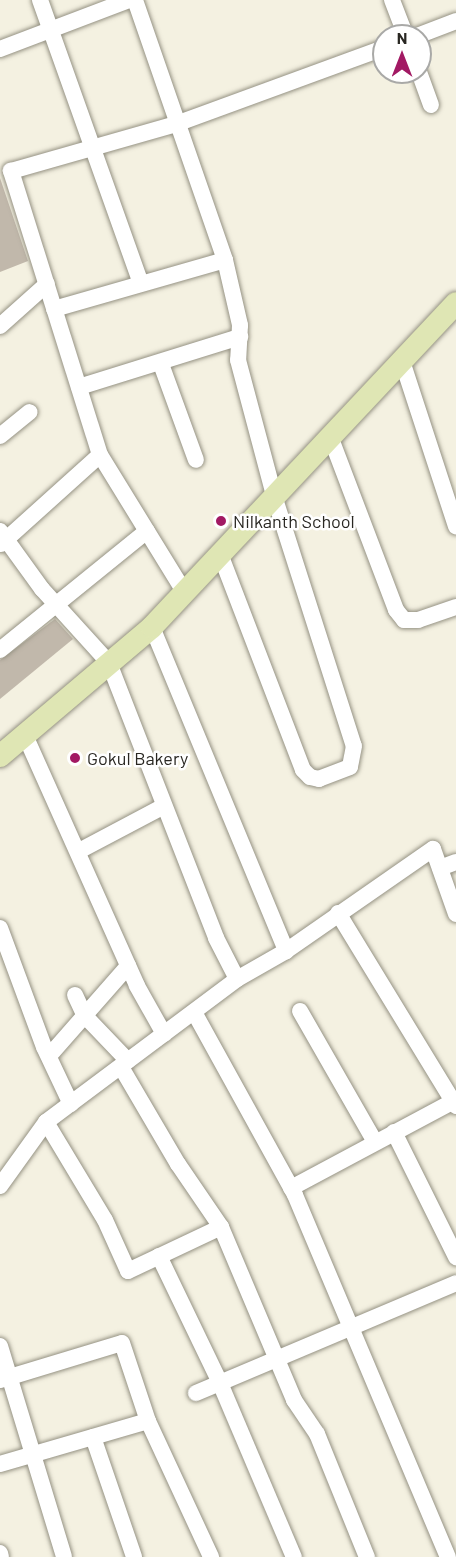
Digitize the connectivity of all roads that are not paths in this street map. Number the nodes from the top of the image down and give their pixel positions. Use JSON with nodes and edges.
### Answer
{"nodes":[{"id":1,"x":40,"y":0,"type":"edge"},
{"id":2,"x":129,"y":0,"type":"edge"},
{"id":3,"x":135,"y":0,"type":"edge"},
{"id":4,"x":392,"y":0,"type":"edge"},
{"id":5,"x":456,"y":21,"type":"edge"},
{"id":6,"x":401,"y":24,"type":"edge"},
{"id":7,"x":432,"y":30,"type":"edge"},
{"id":8,"x":51,"y":32,"type":"junction"},
{"id":9,"x":0,"y":49,"type":"edge"},
{"id":10,"x":372,"y":52,"type":"edge"},
{"id":11,"x":423,"y":84,"type":"edge"},
{"id":12,"x":431,"y":105,"type":"dead end"},
{"id":13,"x":176,"y":124,"type":"junction"},
{"id":14,"x":94,"y":150,"type":"junction"},
{"id":15,"x":225,"y":260,"type":"junction"},
{"id":16,"x":141,"y":283,"type":"junction"},
{"id":17,"x":47,"y":284,"type":"junction"},
{"id":18,"x":456,"y":303,"type":"edge"},
{"id":19,"x":54,"y":309,"type":"junction"},
{"id":20,"x":0,"y":326,"type":"edge"},
{"id":21,"x":240,"y":337,"type":"junction"},
{"id":22,"x":402,"y":361,"type":"junction"},
{"id":23,"x":161,"y":364,"type":"junction"},
{"id":24,"x":79,"y":387,"type":"junction"},
{"id":25,"x":30,"y":412,"type":"dead end"},
{"id":26,"x":0,"y":436,"type":"edge"},
{"id":27,"x":330,"y":436,"type":"junction"},
{"id":28,"x":100,"y":455,"type":"junction"},
{"id":29,"x":196,"y":460,"type":"dead end"},
{"id":30,"x":275,"y":499,"type":"junction"},
{"id":31,"x":456,"y":526,"type":"edge"},
{"id":32,"x":147,"y":531,"type":"junction"},
{"id":33,"x":2,"y":538,"type":"edge"},
{"id":34,"x":220,"y":554,"type":"junction"},
{"id":35,"x":185,"y":593,"type":"junction"},
{"id":36,"x":56,"y":605,"type":"junction"},
{"id":37,"x":456,"y":607,"type":"edge"},
{"id":38,"x":152,"y":627,"type":"junction"},
{"id":39,"x":0,"y":650,"type":"edge"},
{"id":40,"x":109,"y":663,"type":"junction"},
{"id":41,"x":24,"y":733,"type":"junction"},
{"id":42,"x":0,"y":756,"type":"edge"},
{"id":43,"x":164,"y":806,"type":"junction"},
{"id":44,"x":79,"y":851,"type":"junction"},
{"id":45,"x":456,"y":862,"type":"edge"},
{"id":46,"x":440,"y":868,"type":"junction"},
{"id":47,"x":338,"y":913,"type":"junction"},
{"id":48,"x":456,"y":914,"type":"edge"},
{"id":49,"x":0,"y":928,"type":"edge"},
{"id":50,"x":286,"y":951,"type":"junction"},
{"id":51,"x":128,"y":966,"type":"junction"},
{"id":52,"x":237,"y":979,"type":"junction"},
{"id":53,"x":75,"y":995,"type":"dead end"},
{"id":54,"x":300,"y":1011,"type":"dead end"},
{"id":55,"x":194,"y":1012,"type":"junction"},
{"id":56,"x":85,"y":1016,"type":"junction"},
{"id":57,"x":164,"y":1034,"type":"junction"},
{"id":58,"x":49,"y":1056,"type":"junction"},
{"id":59,"x":124,"y":1064,"type":"junction"},
{"id":60,"x":455,"y":1102,"type":"edge"},
{"id":61,"x":71,"y":1104,"type":"junction"},
{"id":62,"x":46,"y":1122,"type":"junction"},
{"id":63,"x":394,"y":1132,"type":"junction"},
{"id":64,"x":375,"y":1142,"type":"junction"},
{"id":65,"x":2,"y":1181,"type":"edge"},
{"id":66,"x":291,"y":1188,"type":"junction"},
{"id":67,"x":220,"y":1227,"type":"junction"},
{"id":68,"x":159,"y":1256,"type":"junction"},
{"id":69,"x":456,"y":1257,"type":"edge"},
{"id":70,"x":456,"y":1283,"type":"edge"},
{"id":71,"x":352,"y":1327,"type":"junction"},
{"id":72,"x":0,"y":1346,"type":"edge"},
{"id":73,"x":277,"y":1359,"type":"junction"},
{"id":74,"x":4,"y":1379,"type":"edge"},
{"id":75,"x":220,"y":1383,"type":"junction"},
{"id":76,"x":196,"y":1393,"type":"dead end"},
{"id":77,"x":148,"y":1421,"type":"junction"},
{"id":78,"x":93,"y":1437,"type":"junction"},
{"id":79,"x":32,"y":1455,"type":"junction"},
{"id":80,"x":0,"y":1464,"type":"edge"},
{"id":81,"x":64,"y":1557,"type":"edge"},
{"id":82,"x":134,"y":1557,"type":"edge"},
{"id":83,"x":211,"y":1557,"type":"edge"},
{"id":84,"x":294,"y":1557,"type":"edge"},
{"id":85,"x":367,"y":1557,"type":"edge"},
{"id":86,"x":448,"y":1557,"type":"edge"}],
"edges":[{"from":1,"to":8,"type":"street"},
{"from":2,"to":8,"type":"street"},
{"from":3,"to":13,"type":"street"},
{"from":4,"to":6,"type":"street"},
{"from":5,"to":7,"type":"street"},
{"from":8,"to":9,"type":"street"},
{"from":8,"to":14,"type":"street"},
{"from":10,"to":13,"type":"street"},
{"from":11,"to":12,"type":"street"},
{"from":13,"to":14,"type":"street"},
{"from":13,"to":15,"type":"street"},
{"from":14,"to":16,"type":"street"},
{"from":14,"to":17,"type":"street"},
{"from":15,"to":16,"type":"street"},
{"from":15,"to":21,"type":"street"},
{"from":16,"to":19,"type":"street"},
{"from":17,"to":19,"type":"street"},
{"from":17,"to":20,"type":"street"},
{"from":18,"to":22,"type":"main road"},
{"from":19,"to":24,"type":"street"},
{"from":21,"to":23,"type":"street"},
{"from":21,"to":30,"type":"street"},
{"from":22,"to":27,"type":"main road"},
{"from":22,"to":31,"type":"street"},
{"from":23,"to":24,"type":"street"},
{"from":23,"to":29,"type":"street"},
{"from":24,"to":28,"type":"street"},
{"from":25,"to":26,"type":"street"},
{"from":27,"to":30,"type":"main road"},
{"from":27,"to":37,"type":"street"},
{"from":28,"to":32,"type":"street"},
{"from":28,"to":33,"type":"street"},
{"from":30,"to":34,"type":"main road"},
{"from":30,"to":34,"type":"street"},
{"from":32,"to":35,"type":"street"},
{"from":32,"to":36,"type":"street"},
{"from":33,"to":36,"type":"street"},
{"from":34,"to":35,"type":"main road"},
{"from":35,"to":38,"type":"main road"},
{"from":36,"to":39,"type":"street"},
{"from":36,"to":40,"type":"street"},
{"from":38,"to":40,"type":"main road"},
{"from":38,"to":50,"type":"street"},
{"from":40,"to":41,"type":"main road"},
{"from":40,"to":43,"type":"street"},
{"from":41,"to":42,"type":"main road"},
{"from":41,"to":44,"type":"street"},
{"from":43,"to":44,"type":"street"},
{"from":43,"to":52,"type":"street"},
{"from":44,"to":51,"type":"street"},
{"from":45,"to":46,"type":"street"},
{"from":46,"to":47,"type":"street"},
{"from":46,"to":48,"type":"street"},
{"from":47,"to":50,"type":"street"},
{"from":47,"to":60,"type":"street"},
{"from":49,"to":58,"type":"street"},
{"from":50,"to":52,"type":"street"},
{"from":51,"to":56,"type":"street"},
{"from":51,"to":57,"type":"street"},
{"from":52,"to":55,"type":"street"},
{"from":53,"to":56,"type":"street"},
{"from":54,"to":64,"type":"street"},
{"from":55,"to":57,"type":"street"},
{"from":55,"to":66,"type":"street"},
{"from":56,"to":58,"type":"street"},
{"from":56,"to":59,"type":"street"},
{"from":57,"to":59,"type":"street"},
{"from":58,"to":61,"type":"street"},
{"from":59,"to":61,"type":"street"},
{"from":59,"to":67,"type":"street"},
{"from":60,"to":63,"type":"street"},
{"from":61,"to":62,"type":"street"},
{"from":62,"to":65,"type":"street"},
{"from":62,"to":68,"type":"street"},
{"from":63,"to":64,"type":"street"},
{"from":63,"to":69,"type":"street"},
{"from":64,"to":66,"type":"street"},
{"from":66,"to":71,"type":"street"},
{"from":67,"to":68,"type":"street"},
{"from":67,"to":73,"type":"street"},
{"from":68,"to":75,"type":"street"},
{"from":70,"to":71,"type":"street"},
{"from":71,"to":73,"type":"street"},
{"from":71,"to":86,"type":"street"},
{"from":72,"to":74,"type":"street"},
{"from":73,"to":75,"type":"street"},
{"from":73,"to":85,"type":"street"},
{"from":74,"to":77,"type":"street"},
{"from":74,"to":79,"type":"street"},
{"from":75,"to":76,"type":"street"},
{"from":75,"to":84,"type":"street"},
{"from":77,"to":78,"type":"street"},
{"from":77,"to":83,"type":"street"},
{"from":78,"to":79,"type":"street"},
{"from":78,"to":82,"type":"street"},
{"from":79,"to":80,"type":"street"},
{"from":79,"to":81,"type":"street"}]}
